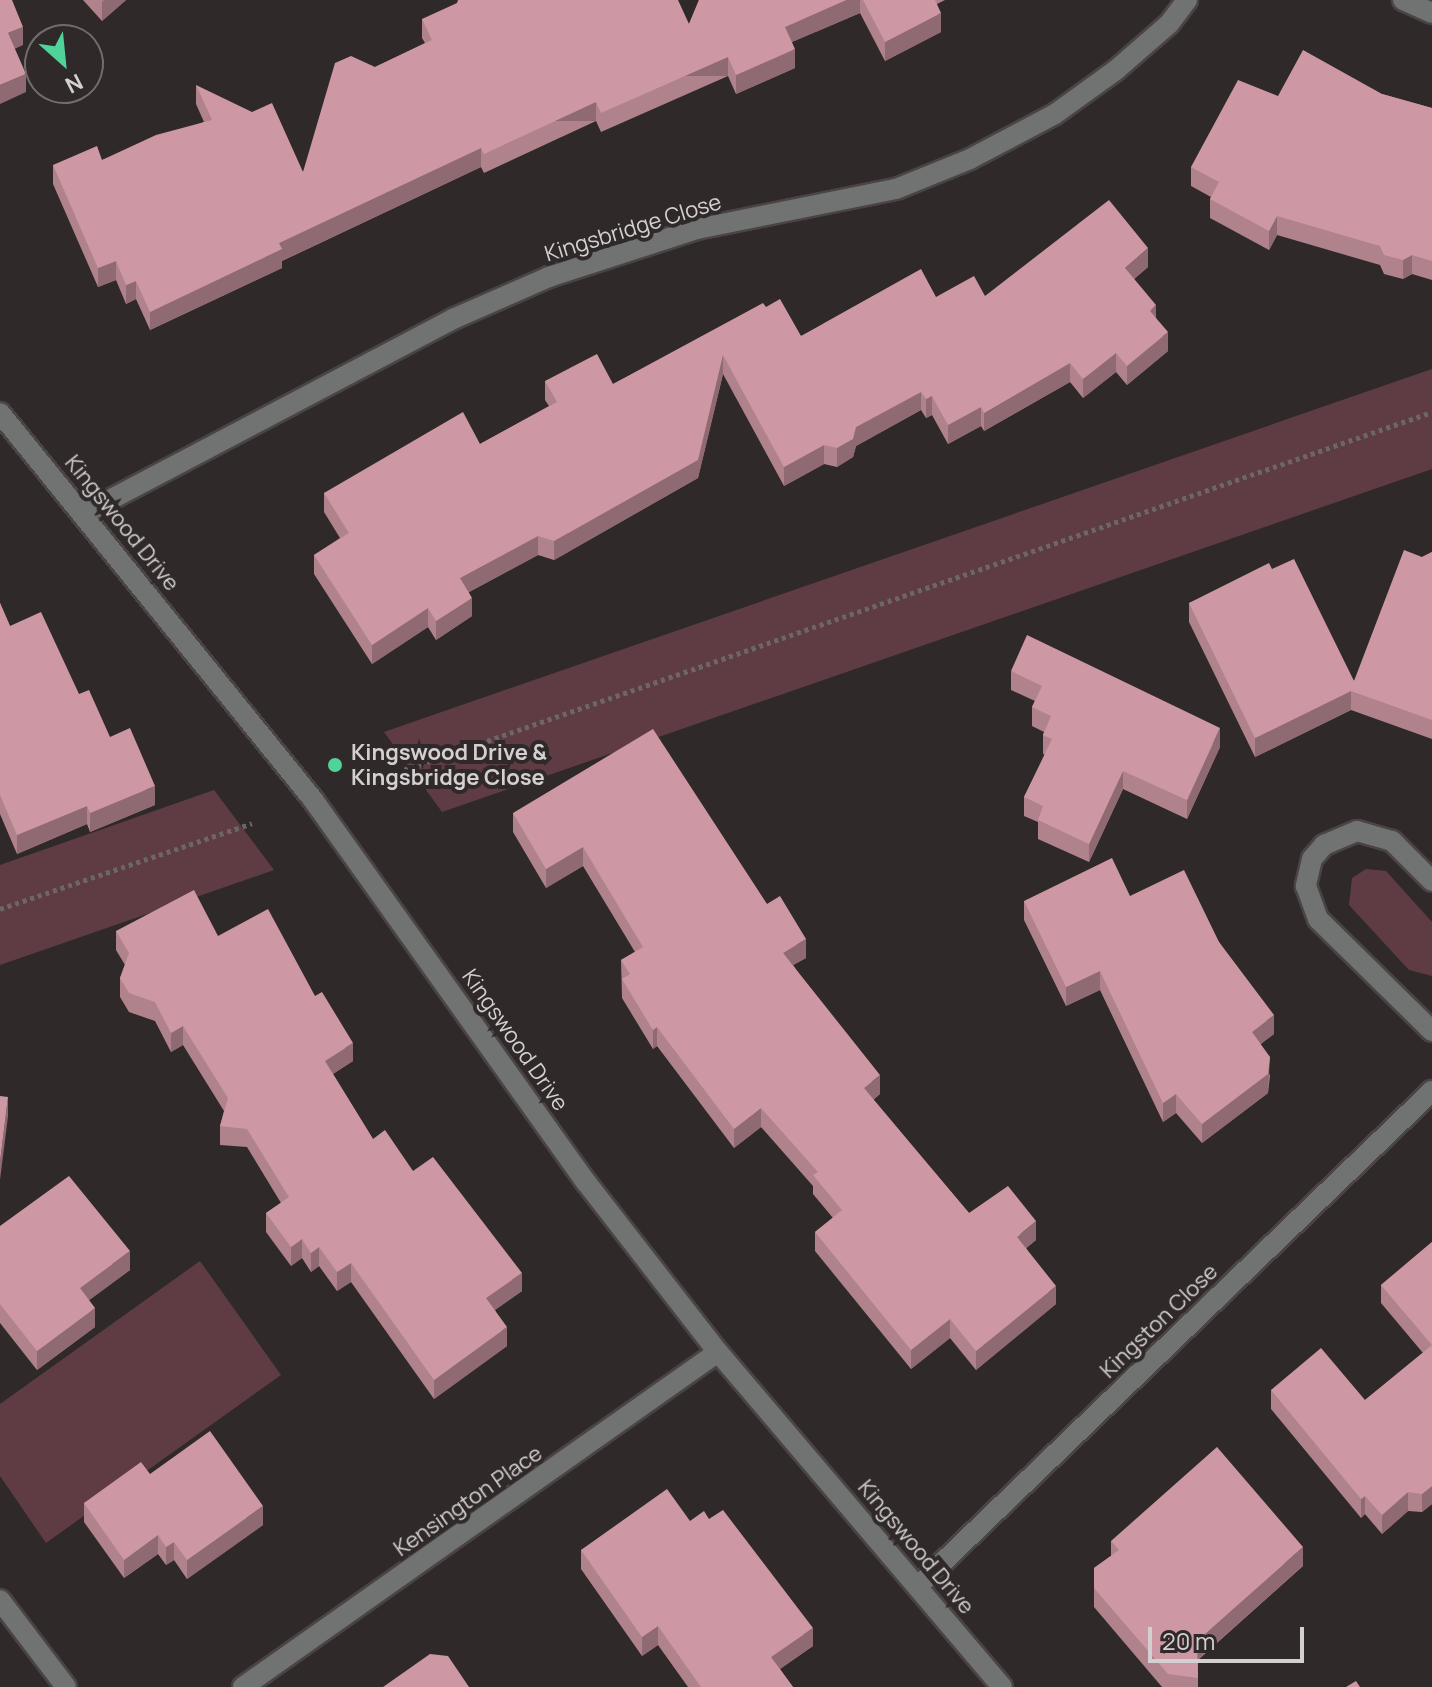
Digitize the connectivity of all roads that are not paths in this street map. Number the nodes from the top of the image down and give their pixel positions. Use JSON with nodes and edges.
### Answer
{"nodes":[{"id":1,"x":1187,"y":0,"type":"edge"},
{"id":2,"x":1403,"y":0,"type":"edge"},
{"id":3,"x":1432,"y":13,"type":"edge"},
{"id":4,"x":0,"y":413,"type":"edge"},
{"id":5,"x":85,"y":513,"type":"junction"},
{"id":6,"x":1432,"y":881,"type":"edge"},
{"id":7,"x":1432,"y":1031,"type":"edge"},
{"id":8,"x":1432,"y":1091,"type":"edge"},
{"id":9,"x":718,"y":1352,"type":"junction"},
{"id":10,"x":918,"y":1586,"type":"junction"},
{"id":11,"x":0,"y":1600,"type":"edge"},
{"id":12,"x":66,"y":1687,"type":"edge"},
{"id":13,"x":243,"y":1687,"type":"edge"},
{"id":14,"x":1002,"y":1687,"type":"edge"}],
"edges":[{"from":1,"to":5,"type":"street","name":"Kingsbridge Close"},
{"from":2,"to":3,"type":"street"},
{"from":4,"to":5,"type":"street","name":"Kingswood Drive"},
{"from":5,"to":9,"type":"street","name":"Kingswood Drive"},
{"from":6,"to":7,"type":"street"},
{"from":8,"to":10,"type":"street","name":"Kingston Close"},
{"from":9,"to":10,"type":"street","name":"Kingswood Drive"},
{"from":9,"to":13,"type":"street","name":"Kensington Place"},
{"from":10,"to":14,"type":"street","name":"Kingswood Drive"},
{"from":11,"to":12,"type":"street"}]}
